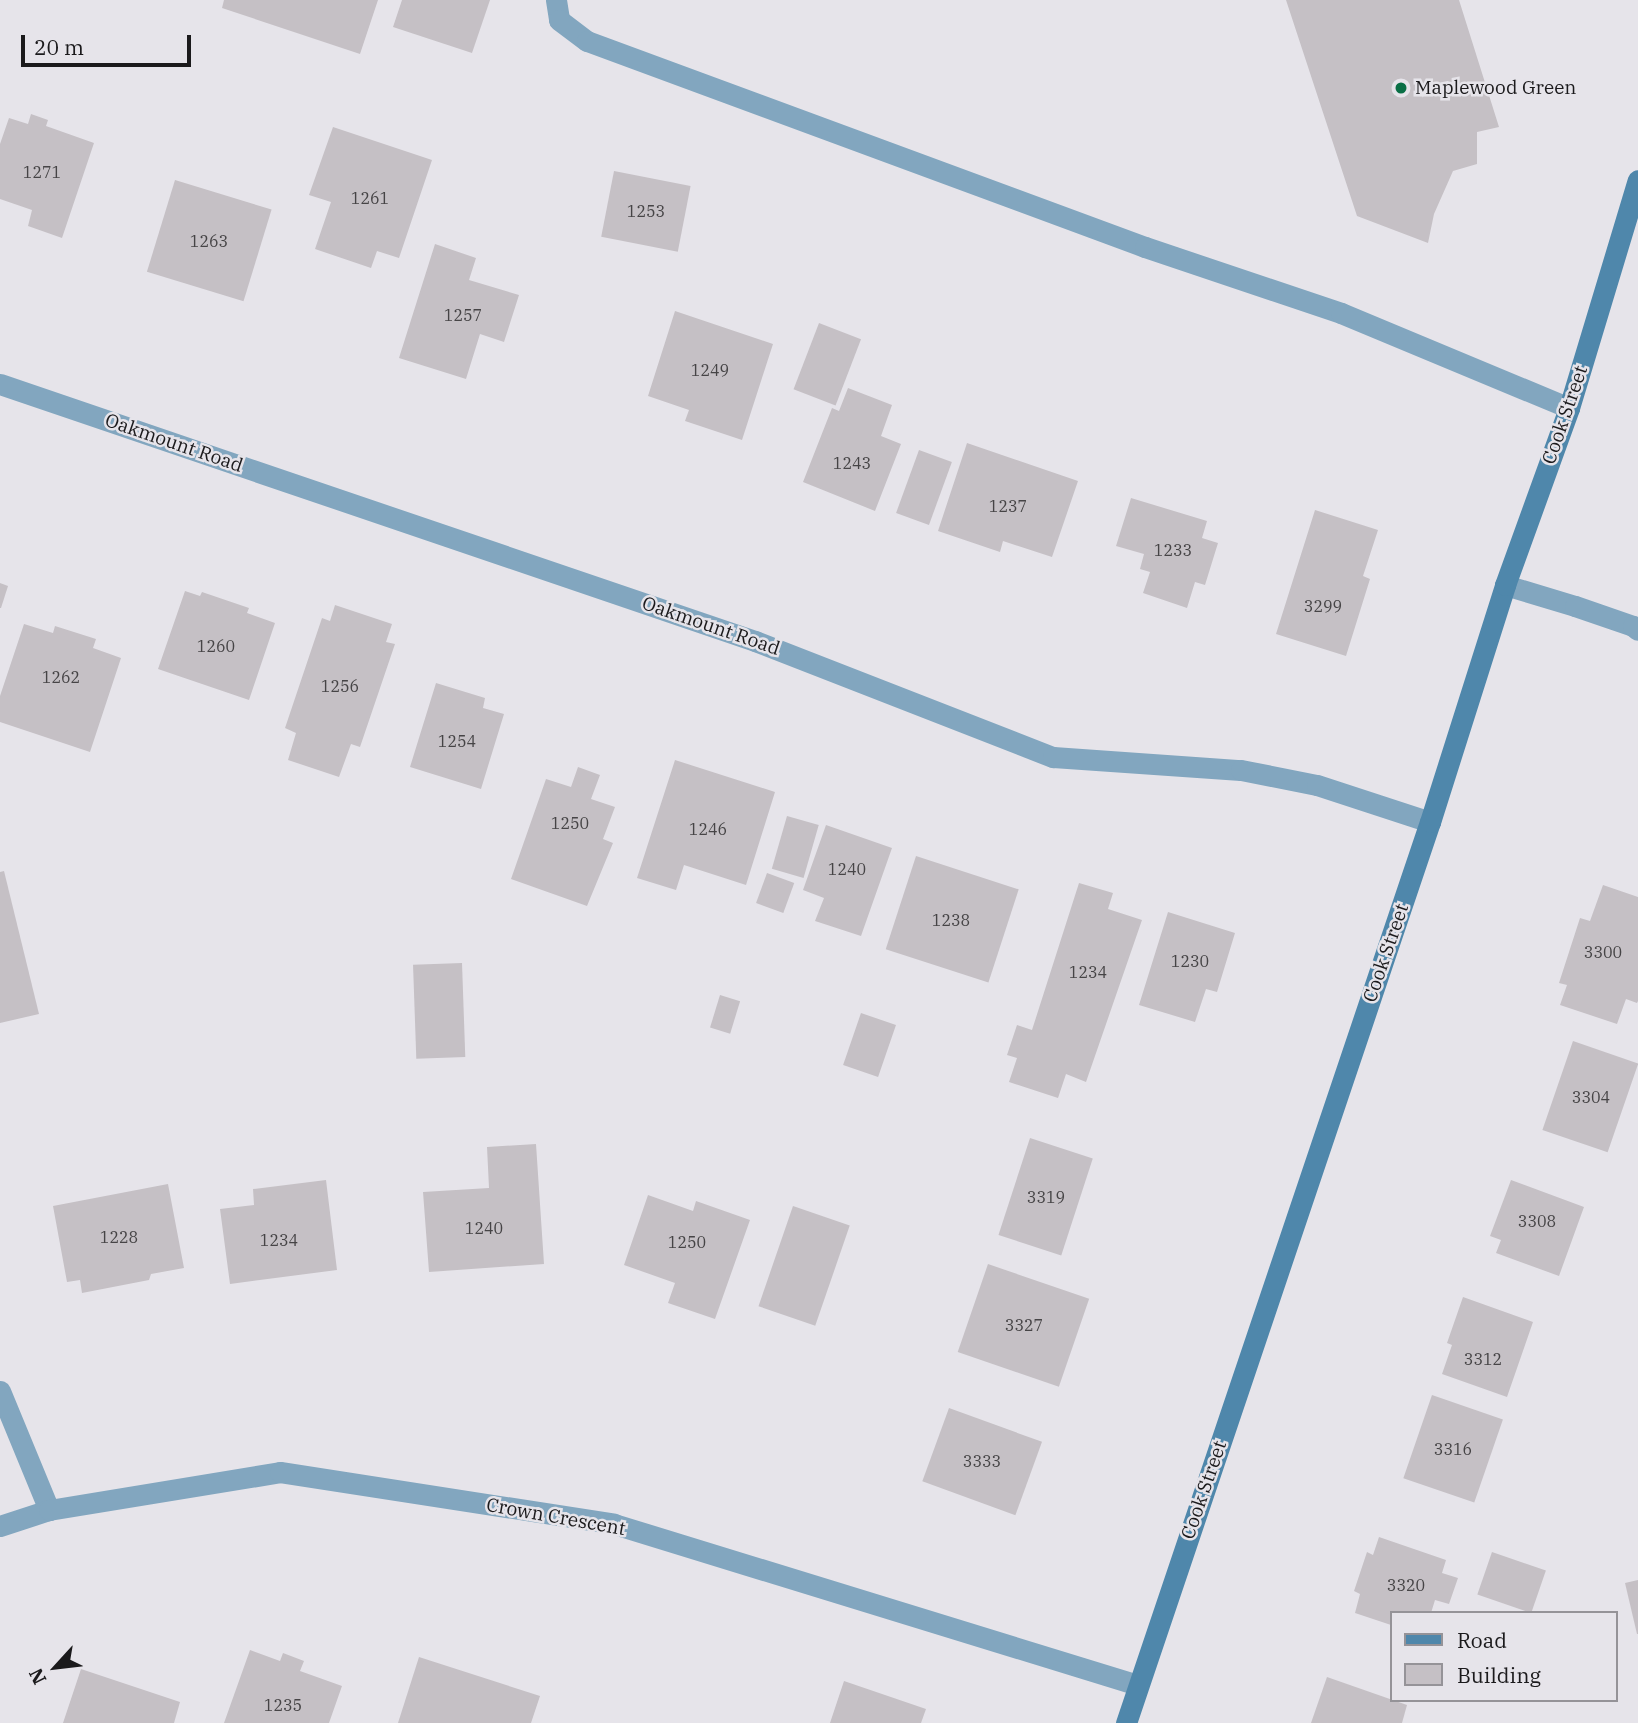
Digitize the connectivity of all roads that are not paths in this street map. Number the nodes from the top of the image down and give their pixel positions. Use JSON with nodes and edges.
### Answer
{"nodes":[{"id":1,"x":556,"y":0,"type":"edge"},
{"id":2,"x":1638,"y":180,"type":"edge"},
{"id":3,"x":0,"y":384,"type":"edge"},
{"id":4,"x":1569,"y":408,"type":"junction"},
{"id":5,"x":1505,"y":585,"type":"junction"},
{"id":6,"x":1638,"y":630,"type":"edge"},
{"id":7,"x":1430,"y":822,"type":"junction"},
{"id":8,"x":0,"y":1391,"type":"edge"},
{"id":9,"x":49,"y":1510,"type":"junction"},
{"id":10,"x":0,"y":1526,"type":"edge"},
{"id":11,"x":1138,"y":1685,"type":"junction"},
{"id":12,"x":1126,"y":1723,"type":"edge"}],
"edges":[{"from":1,"to":4,"type":"street"},
{"from":2,"to":4,"type":"main road","name":"Cook Street"},
{"from":3,"to":7,"type":"street","name":"Oakmount Road"},
{"from":4,"to":5,"type":"main road","name":"Cook Street"},
{"from":5,"to":6,"type":"street"},
{"from":5,"to":7,"type":"main road","name":"Cook Street"},
{"from":7,"to":11,"type":"main road","name":"Cook Street"},
{"from":8,"to":9,"type":"street"},
{"from":9,"to":10,"type":"street","name":"Crown Crescent"},
{"from":9,"to":11,"type":"street","name":"Crown Crescent"},
{"from":11,"to":12,"type":"main road","name":"Cook Street"}]}
